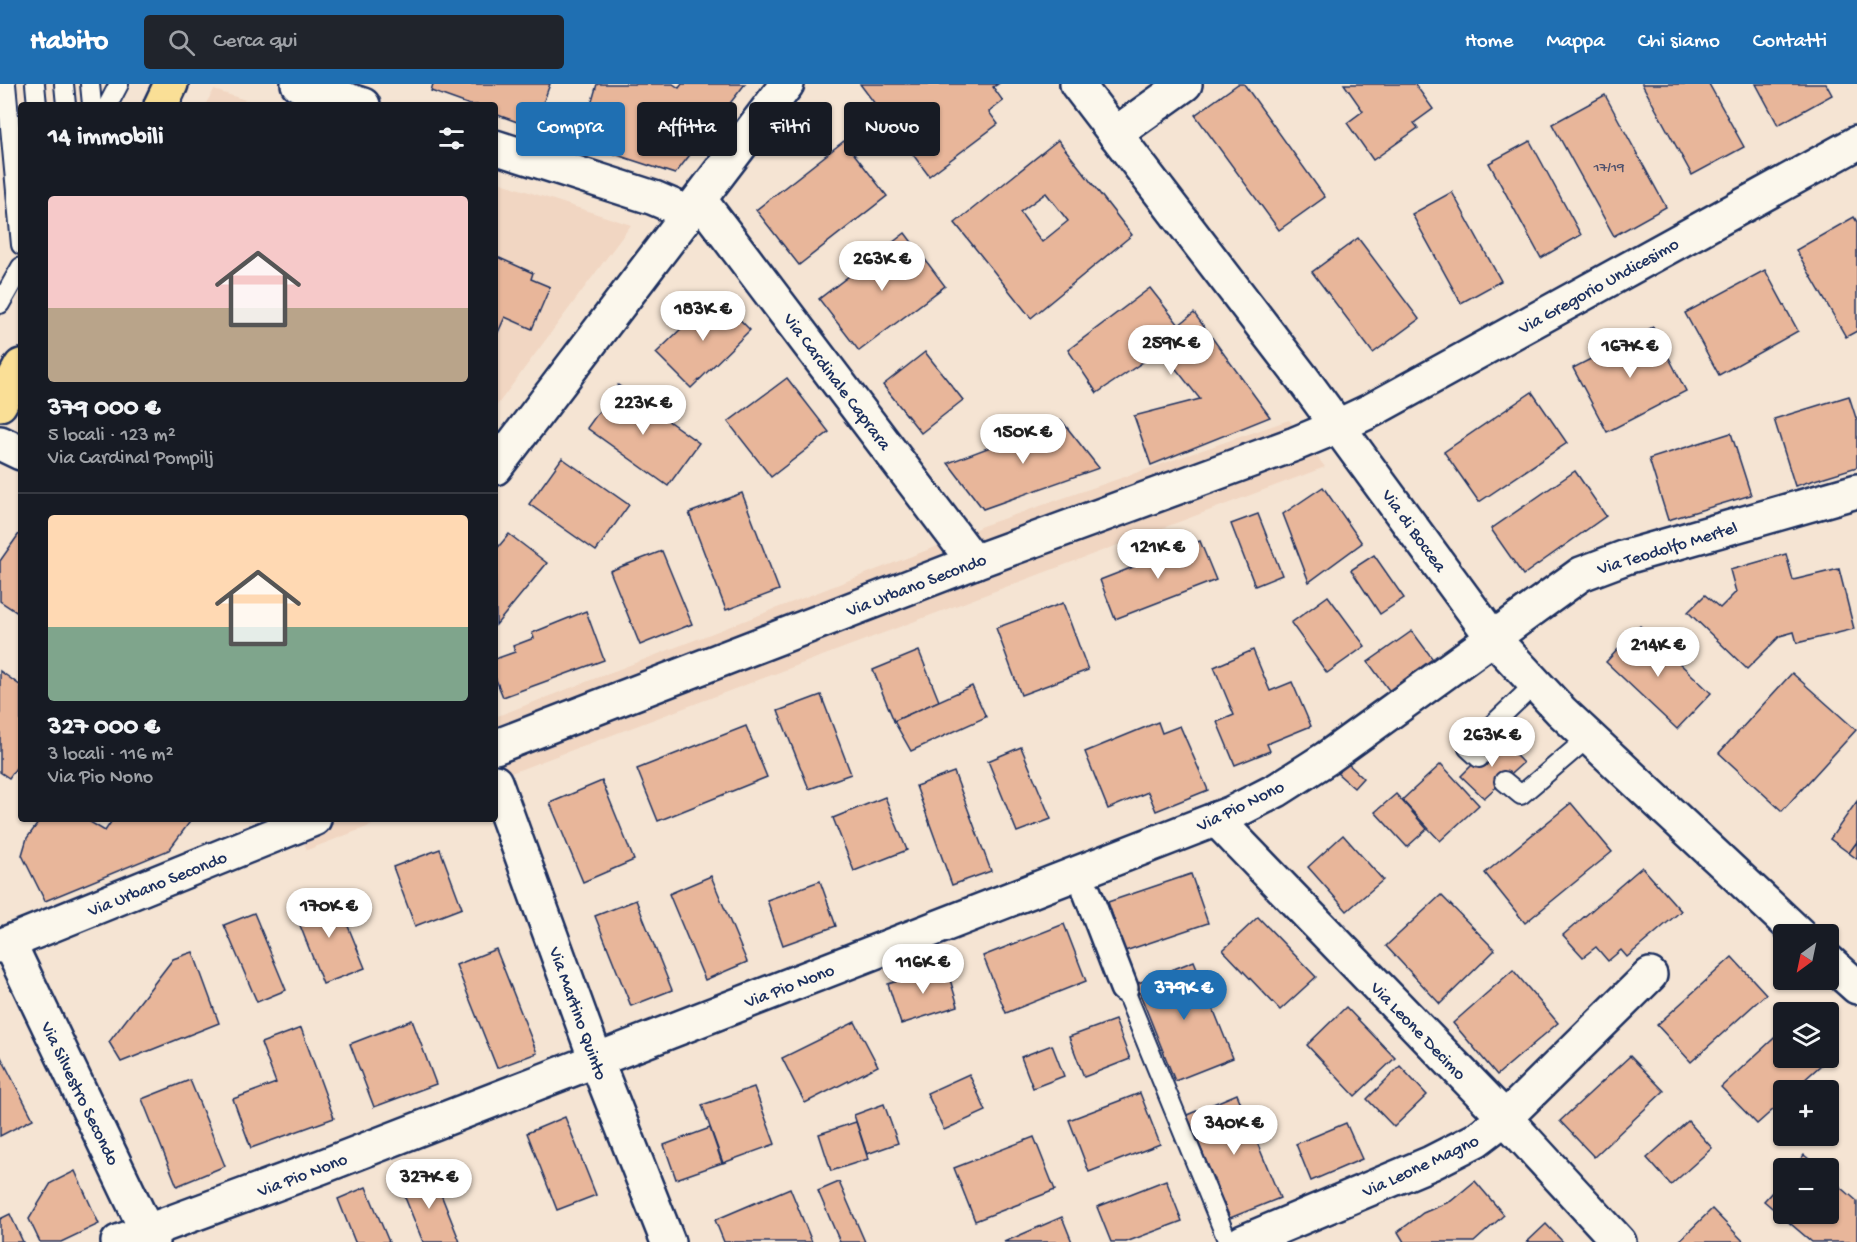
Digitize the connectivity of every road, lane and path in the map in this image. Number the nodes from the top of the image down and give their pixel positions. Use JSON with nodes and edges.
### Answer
{"nodes":[{"id":1,"x":35,"y":84,"type":"edge"},
{"id":2,"x":64,"y":84,"type":"edge"},
{"id":3,"x":90,"y":84,"type":"edge"},
{"id":4,"x":119,"y":84,"type":"edge"},
{"id":5,"x":171,"y":84,"type":"edge"},
{"id":6,"x":298,"y":84,"type":"edge"},
{"id":7,"x":787,"y":84,"type":"edge"},
{"id":8,"x":1077,"y":84,"type":"edge"},
{"id":9,"x":1185,"y":84,"type":"edge"},
{"id":10,"x":3,"y":85,"type":"edge"},
{"id":11,"x":36,"y":102,"type":"edge"},
{"id":12,"x":66,"y":102,"type":"edge"},
{"id":13,"x":92,"y":102,"type":"edge"},
{"id":14,"x":110,"y":102,"type":"edge"},
{"id":15,"x":162,"y":102,"type":"edge"},
{"id":16,"x":354,"y":102,"type":"edge"},
{"id":17,"x":1115,"y":134,"type":"junction"},
{"id":18,"x":1857,"y":143,"type":"edge"},
{"id":19,"x":498,"y":148,"type":"edge"},
{"id":20,"x":694,"y":207,"type":"junction"},
{"id":21,"x":18,"y":218,"type":"edge"},
{"id":22,"x":18,"y":272,"type":"edge"},
{"id":23,"x":0,"y":304,"type":"edge"},
{"id":24,"x":18,"y":371,"type":"edge"},
{"id":25,"x":0,"y":404,"type":"edge"},
{"id":26,"x":1338,"y":426,"type":"junction"},
{"id":27,"x":0,"y":443,"type":"edge"},
{"id":28,"x":18,"y":452,"type":"edge"},
{"id":29,"x":498,"y":464,"type":"edge"},
{"id":30,"x":1857,"y":491,"type":"edge"},
{"id":31,"x":974,"y":562,"type":"junction"},
{"id":32,"x":1493,"y":638,"type":"junction"},
{"id":33,"x":1535,"y":684,"type":"junction"},
{"id":34,"x":1589,"y":737,"type":"junction"},
{"id":35,"x":498,"y":746,"type":"edge"},
{"id":36,"x":1479,"y":758,"type":"dead end"},
{"id":37,"x":1504,"y":781,"type":"dead end"},
{"id":38,"x":498,"y":790,"type":"edge"},
{"id":39,"x":1216,"y":819,"type":"junction"},
{"id":40,"x":300,"y":822,"type":"edge"},
{"id":41,"x":247,"y":833,"type":"edge"},
{"id":42,"x":1087,"y":892,"type":"dead end"},
{"id":43,"x":1788,"y":924,"type":"edge"},
{"id":44,"x":5,"y":945,"type":"edge"},
{"id":45,"x":1839,"y":971,"type":"edge"},
{"id":46,"x":1650,"y":975,"type":"dead end"},
{"id":47,"x":1857,"y":987,"type":"edge"},
{"id":48,"x":1124,"y":988,"type":"joint"},
{"id":49,"x":596,"y":1060,"type":"junction"},
{"id":50,"x":1505,"y":1118,"type":"junction"},
{"id":51,"x":139,"y":1238,"type":"edge"},
{"id":52,"x":668,"y":1242,"type":"edge"},
{"id":53,"x":1228,"y":1242,"type":"edge"},
{"id":54,"x":1243,"y":1242,"type":"edge"},
{"id":55,"x":1619,"y":1242,"type":"edge"}],
"edges":[{"from":1,"to":11,"type":"lane"},
{"from":2,"to":12,"type":"lane"},
{"from":3,"to":13,"type":"lane"},
{"from":4,"to":14,"type":"lane"},
{"from":5,"to":15,"type":"main road"},
{"from":6,"to":16,"type":"street"},
{"from":7,"to":20,"type":"street"},
{"from":8,"to":17,"type":"street","name":"Via di Boccea"},
{"from":9,"to":17,"type":"street"},
{"from":10,"to":21,"type":"lane"},
{"from":17,"to":26,"type":"street","name":"Via di Boccea"},
{"from":18,"to":26,"type":"street","name":"Via Gregorio Undicesimo"},
{"from":19,"to":20,"type":"street","name":"Via Cardinale Caprara"},
{"from":20,"to":29,"type":"street"},
{"from":20,"to":31,"type":"street","name":"Via Cardinale Caprara"},
{"from":22,"to":23,"type":"lane"},
{"from":24,"to":25,"type":"main road"},
{"from":26,"to":31,"type":"street","name":"Via Urbano Secondo"},
{"from":26,"to":32,"type":"street","name":"Via di Boccea"},
{"from":27,"to":28,"type":"street"},
{"from":30,"to":32,"type":"street","name":"Via Teodolfo Mertel"},
{"from":31,"to":35,"type":"street","name":"Via Urbano Secondo"},
{"from":32,"to":33,"type":"street","name":"Via di Boccea"},
{"from":32,"to":39,"type":"street","name":"Via Pio Nono"},
{"from":33,"to":34,"type":"street","name":"Via di Boccea"},
{"from":33,"to":36,"type":"lane"},
{"from":34,"to":37,"type":"lane"},
{"from":34,"to":43,"type":"street","name":"Via di Boccea"},
{"from":38,"to":49,"type":"street","name":"Via Martino Quinto"},
{"from":39,"to":49,"type":"street","name":"Via Pio Nono"},
{"from":39,"to":50,"type":"street","name":"Via Leone Decimo"},
{"from":40,"to":41,"type":"street","name":"Via Urbano Secondo"},
{"from":41,"to":44,"type":"street","name":"Via Urbano Secondo"},
{"from":42,"to":48,"type":"street"},
{"from":44,"to":51,"type":"street","name":"Via Silvestro Secondo"},
{"from":45,"to":47,"type":"street"},
{"from":46,"to":50,"type":"street","name":"Via Leone Magno"},
{"from":48,"to":53,"type":"lane"},
{"from":49,"to":51,"type":"street","name":"Via Pio Nono"},
{"from":49,"to":52,"type":"street","name":"Via Martino Quinto"},
{"from":50,"to":54,"type":"street","name":"Via Leone Magno"},
{"from":50,"to":55,"type":"street","name":"Via Leone Decimo"}]}
